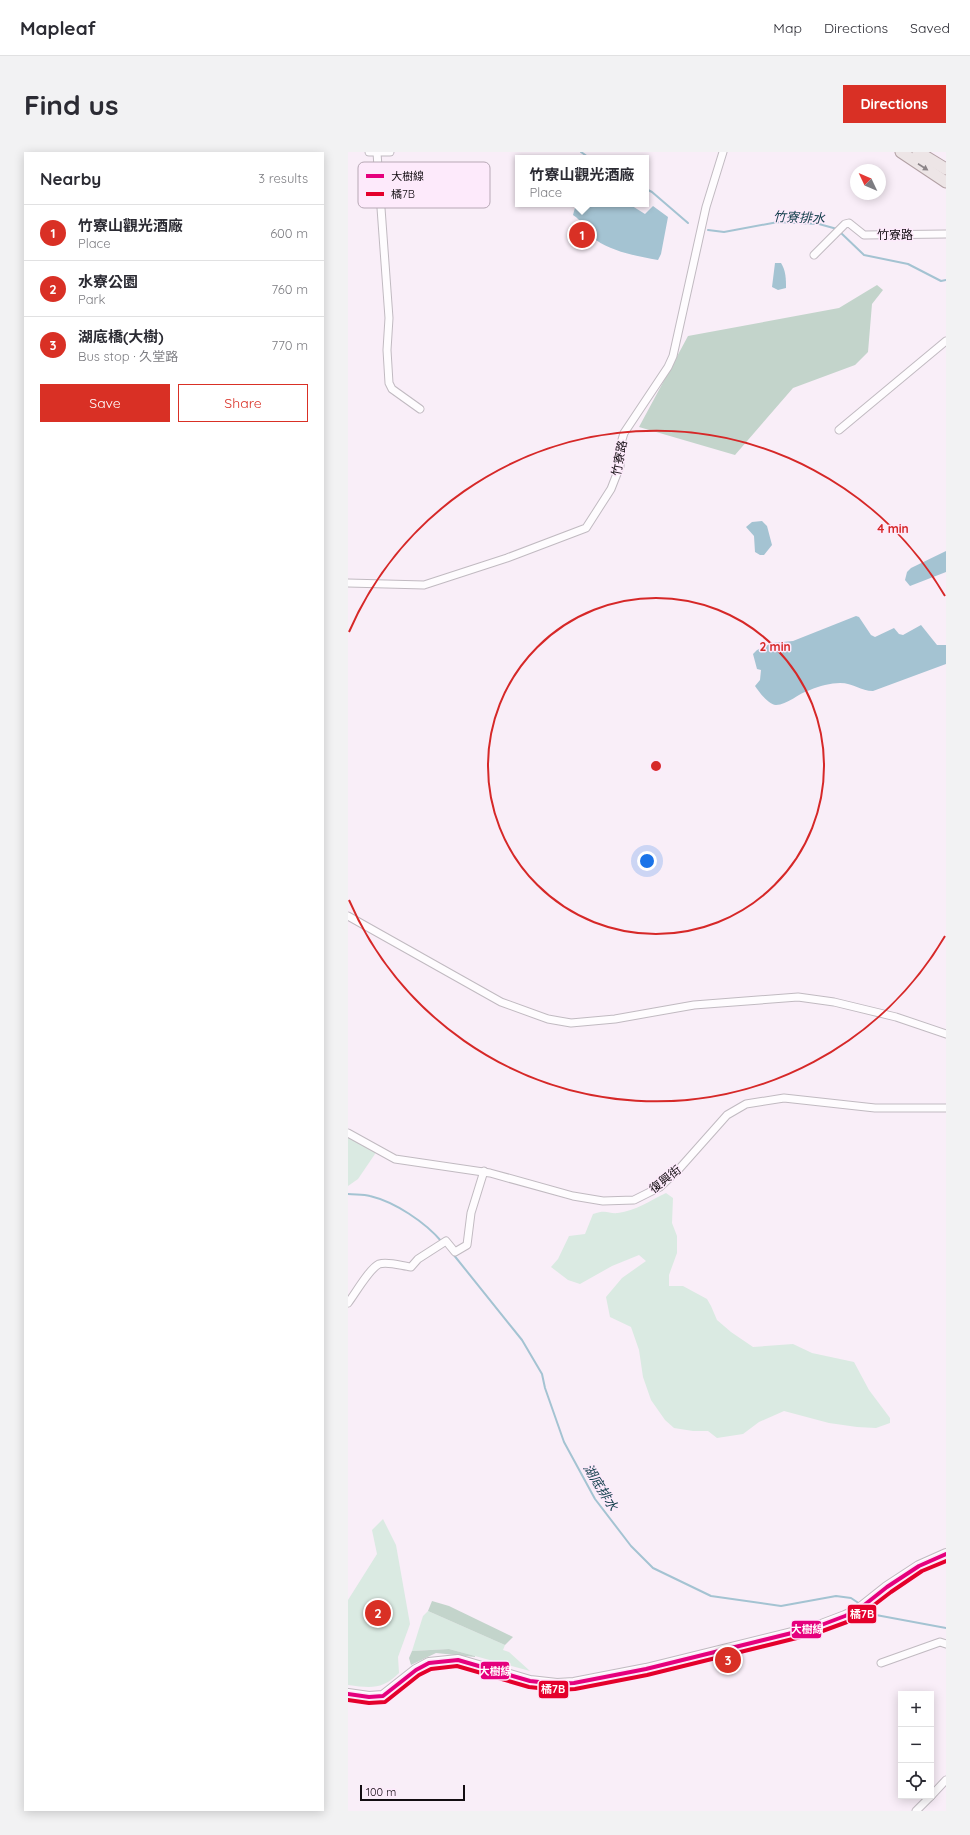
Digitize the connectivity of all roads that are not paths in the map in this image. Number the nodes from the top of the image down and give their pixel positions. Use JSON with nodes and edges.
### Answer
{"nodes":[{"id":1,"x":369,"y":152,"type":"edge"},
{"id":2,"x":390,"y":152,"type":"edge"},
{"id":3,"x":723,"y":152,"type":"edge"},
{"id":4,"x":901,"y":152,"type":"edge"},
{"id":5,"x":918,"y":152,"type":"edge"},
{"id":6,"x":377,"y":153,"type":"junction"},
{"id":7,"x":378,"y":162,"type":"edge"},
{"id":8,"x":946,"y":169,"type":"edge"},
{"id":9,"x":946,"y":182,"type":"edge"},
{"id":10,"x":381,"y":208,"type":"edge"},
{"id":11,"x":946,"y":234,"type":"edge"},
{"id":12,"x":814,"y":255,"type":"dead end"},
{"id":13,"x":946,"y":341,"type":"edge"},
{"id":14,"x":420,"y":409,"type":"dead end"},
{"id":15,"x":839,"y":430,"type":"dead end"},
{"id":16,"x":348,"y":583,"type":"edge"},
{"id":17,"x":348,"y":916,"type":"edge"},
{"id":18,"x":946,"y":1034,"type":"edge"},
{"id":19,"x":946,"y":1108,"type":"edge"},
{"id":20,"x":348,"y":1133,"type":"edge"},
{"id":21,"x":484,"y":1171,"type":"junction"},
{"id":22,"x":348,"y":1304,"type":"edge"},
{"id":23,"x":946,"y":1554,"type":"edge"},
{"id":24,"x":946,"y":1644,"type":"edge"},
{"id":25,"x":881,"y":1663,"type":"dead end"},
{"id":26,"x":348,"y":1694,"type":"edge"},
{"id":27,"x":946,"y":1780,"type":"edge"},
{"id":28,"x":934,"y":1793,"type":"edge"},
{"id":29,"x":928,"y":1799,"type":"edge"},
{"id":30,"x":916,"y":1811,"type":"edge"}],
"edges":[{"from":1,"to":6,"type":"street"},
{"from":2,"to":6,"type":"street"},
{"from":3,"to":16,"type":"street","name":"竹寮路"},
{"from":4,"to":9,"type":"main road","one_way":true},
{"from":5,"to":8,"type":"main road"},
{"from":6,"to":7,"type":"street"},
{"from":10,"to":14,"type":"street"},
{"from":11,"to":12,"type":"street","name":"竹寮路"},
{"from":13,"to":15,"type":"street"},
{"from":17,"to":18,"type":"street"},
{"from":19,"to":21,"type":"street","name":"復興街"},
{"from":20,"to":21,"type":"street","name":"復興街"},
{"from":21,"to":22,"type":"street"},
{"from":23,"to":26,"type":"street"},
{"from":24,"to":25,"type":"street"},
{"from":27,"to":28,"type":"street"},
{"from":29,"to":30,"type":"street"}]}
